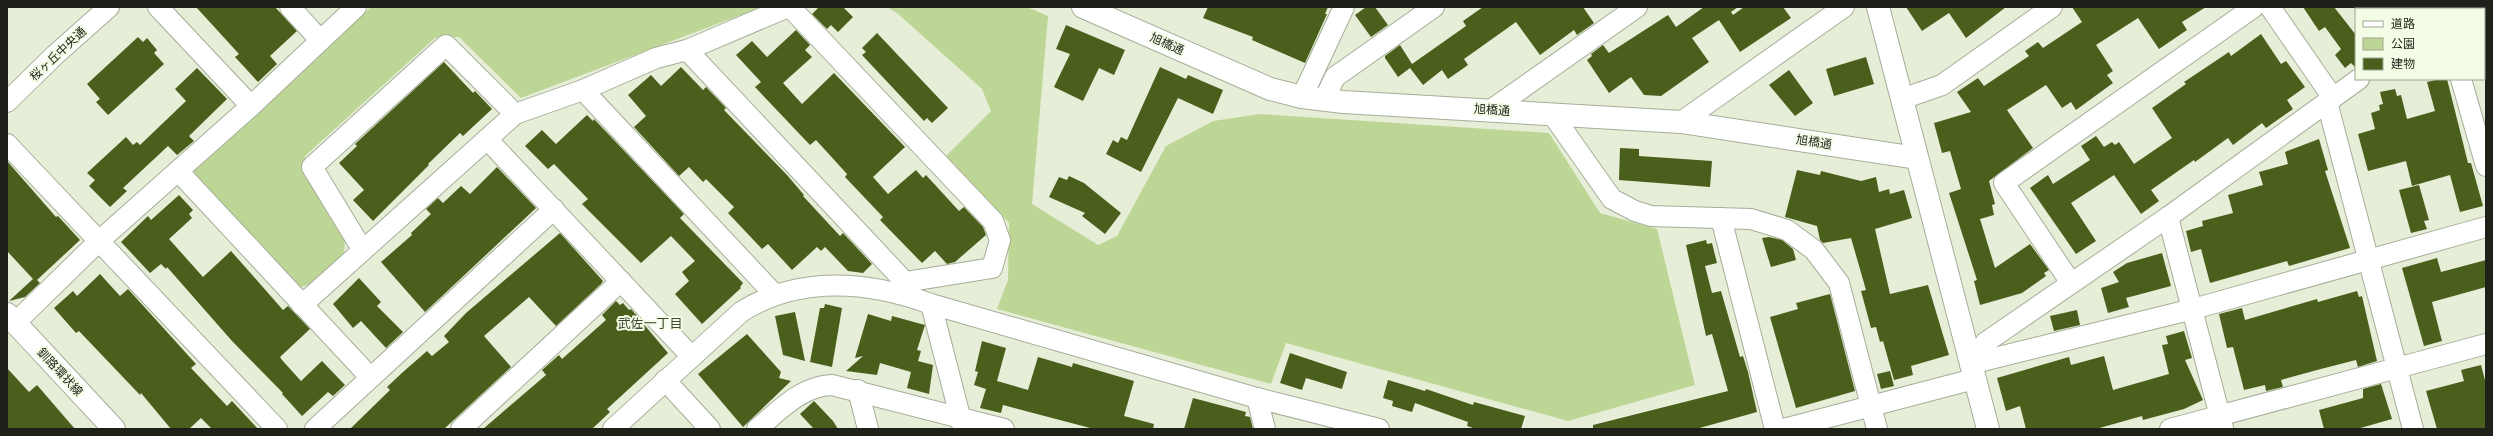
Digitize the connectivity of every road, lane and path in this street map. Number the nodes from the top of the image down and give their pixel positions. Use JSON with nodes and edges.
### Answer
{"nodes":[{"id":1,"x":110,"y":7,"type":"edge"},
{"id":2,"x":158,"y":7,"type":"edge"},
{"id":3,"x":290,"y":7,"type":"edge"},
{"id":4,"x":356,"y":7,"type":"edge"},
{"id":5,"x":789,"y":7,"type":"edge"},
{"id":6,"x":1083,"y":7,"type":"edge"},
{"id":7,"x":1344,"y":7,"type":"edge"},
{"id":8,"x":1434,"y":7,"type":"edge"},
{"id":9,"x":1637,"y":7,"type":"edge"},
{"id":10,"x":1844,"y":7,"type":"edge"},
{"id":11,"x":1878,"y":7,"type":"edge"},
{"id":12,"x":2052,"y":7,"type":"edge"},
{"id":13,"x":2254,"y":7,"type":"edge"},
{"id":14,"x":2270,"y":7,"type":"edge"},
{"id":15,"x":320,"y":40,"type":"junction"},
{"id":16,"x":687,"y":50,"type":"junction"},
{"id":17,"x":2358,"y":80,"type":"edge"},
{"id":18,"x":2461,"y":80,"type":"edge"},
{"id":19,"x":583,"y":90,"type":"junction"},
{"id":20,"x":1302,"y":97,"type":"junction"},
{"id":21,"x":1902,"y":99,"type":"junction"},
{"id":22,"x":1324,"y":100,"type":"junction"},
{"id":23,"x":2330,"y":100,"type":"junction"},
{"id":24,"x":7,"y":102,"type":"edge"},
{"id":25,"x":251,"y":106,"type":"junction"},
{"id":26,"x":1491,"y":110,"type":"junction"},
{"id":27,"x":515,"y":114,"type":"junction"},
{"id":28,"x":1552,"y":114,"type":"junction"},
{"id":29,"x":1681,"y":122,"type":"junction"},
{"id":30,"x":487,"y":139,"type":"junction"},
{"id":31,"x":7,"y":144,"type":"edge"},
{"id":32,"x":1917,"y":158,"type":"junction"},
{"id":33,"x":2486,"y":166,"type":"edge"},
{"id":34,"x":178,"y":171,"type":"junction"},
{"id":35,"x":554,"y":209,"type":"junction"},
{"id":36,"x":2168,"y":217,"type":"junction"},
{"id":37,"x":1721,"y":218,"type":"junction"},
{"id":38,"x":2486,"y":227,"type":"edge"},
{"id":39,"x":99,"y":241,"type":"junction"},
{"id":40,"x":362,"y":249,"type":"junction"},
{"id":41,"x":2368,"y":260,"type":"junction"},
{"id":42,"x":621,"y":281,"type":"junction"},
{"id":43,"x":2071,"y":282,"type":"junction"},
{"id":44,"x":902,"y":287,"type":"junction"},
{"id":45,"x":775,"y":295,"type":"junction"},
{"id":46,"x":931,"y":304,"type":"junction"},
{"id":47,"x":302,"y":305,"type":"junction"},
{"id":48,"x":2193,"y":309,"type":"junction"},
{"id":49,"x":11,"y":319,"type":"edge"},
{"id":50,"x":2486,"y":344,"type":"edge"},
{"id":51,"x":691,"y":356,"type":"junction"},
{"id":52,"x":2397,"y":368,"type":"junction"},
{"id":53,"x":1972,"y":372,"type":"junction"},
{"id":54,"x":370,"y":377,"type":"junction"},
{"id":55,"x":666,"y":380,"type":"junction"},
{"id":56,"x":858,"y":390,"type":"junction"},
{"id":57,"x":1256,"y":398,"type":"junction"},
{"id":58,"x":1871,"y":405,"type":"junction"},
{"id":59,"x":2222,"y":423,"type":"edge"},
{"id":60,"x":962,"y":424,"type":"edge"},
{"id":61,"x":1371,"y":428,"type":"edge"},
{"id":62,"x":112,"y":429,"type":"edge"},
{"id":63,"x":276,"y":429,"type":"edge"},
{"id":64,"x":316,"y":429,"type":"edge"},
{"id":65,"x":461,"y":429,"type":"edge"},
{"id":66,"x":613,"y":429,"type":"edge"},
{"id":67,"x":710,"y":429,"type":"edge"},
{"id":68,"x":757,"y":429,"type":"edge"},
{"id":69,"x":868,"y":429,"type":"edge"},
{"id":70,"x":1004,"y":429,"type":"edge"},
{"id":71,"x":1265,"y":429,"type":"edge"},
{"id":72,"x":1775,"y":429,"type":"edge"},
{"id":73,"x":1784,"y":429,"type":"edge"},
{"id":74,"x":1877,"y":429,"type":"edge"},
{"id":75,"x":1988,"y":429,"type":"edge"},
{"id":76,"x":2170,"y":429,"type":"edge"},
{"id":77,"x":2413,"y":429,"type":"edge"}],
"edges":[{"from":1,"to":24,"type":"street","name":"桜ヶ丘中央通"},
{"from":2,"to":25,"type":"street"},
{"from":3,"to":15,"type":"street"},
{"from":4,"to":15,"type":"street"},
{"from":5,"to":16,"type":"street"},
{"from":5,"to":44,"type":"street"},
{"from":6,"to":20,"type":"street","name":"旭橋通"},
{"from":7,"to":20,"type":"street"},
{"from":8,"to":22,"type":"street"},
{"from":9,"to":26,"type":"street"},
{"from":10,"to":29,"type":"street"},
{"from":11,"to":21,"type":"street"},
{"from":12,"to":21,"type":"street"},
{"from":13,"to":43,"type":"street"},
{"from":14,"to":23,"type":"street"},
{"from":15,"to":25,"type":"street"},
{"from":16,"to":19,"type":"street"},
{"from":16,"to":44,"type":"street"},
{"from":17,"to":23,"type":"street"},
{"from":18,"to":33,"type":"street"},
{"from":19,"to":27,"type":"street"},
{"from":19,"to":45,"type":"street"},
{"from":20,"to":22,"type":"street","name":"旭橋通"},
{"from":21,"to":32,"type":"street"},
{"from":22,"to":26,"type":"street","name":"旭橋通"},
{"from":23,"to":36,"type":"street"},
{"from":23,"to":41,"type":"street"},
{"from":25,"to":34,"type":"street"},
{"from":26,"to":28,"type":"street","name":"旭橋通"},
{"from":27,"to":30,"type":"street"},
{"from":27,"to":40,"type":"street"},
{"from":28,"to":29,"type":"street","name":"旭橋通"},
{"from":28,"to":37,"type":"street"},
{"from":29,"to":32,"type":"street","name":"旭橋通"},
{"from":30,"to":35,"type":"street"},
{"from":30,"to":40,"type":"street"},
{"from":31,"to":39,"type":"street"},
{"from":32,"to":53,"type":"street"},
{"from":34,"to":39,"type":"street"},
{"from":34,"to":47,"type":"street"},
{"from":35,"to":42,"type":"street"},
{"from":35,"to":54,"type":"street"},
{"from":36,"to":43,"type":"street"},
{"from":36,"to":48,"type":"street"},
{"from":37,"to":58,"type":"street"},
{"from":37,"to":72,"type":"street"},
{"from":38,"to":41,"type":"street"},
{"from":39,"to":49,"type":"street"},
{"from":39,"to":63,"type":"street"},
{"from":40,"to":47,"type":"street"},
{"from":41,"to":48,"type":"street"},
{"from":41,"to":52,"type":"street"},
{"from":42,"to":51,"type":"street"},
{"from":42,"to":65,"type":"street"},
{"from":43,"to":53,"type":"street"},
{"from":44,"to":45,"type":"street"},
{"from":44,"to":46,"type":"street"},
{"from":45,"to":51,"type":"street"},
{"from":46,"to":57,"type":"street"},
{"from":46,"to":60,"type":"street"},
{"from":47,"to":54,"type":"street"},
{"from":48,"to":53,"type":"street"},
{"from":48,"to":59,"type":"street"},
{"from":49,"to":62,"type":"street","name":"釧路環状線"},
{"from":50,"to":52,"type":"street"},
{"from":51,"to":55,"type":"street"},
{"from":52,"to":59,"type":"street"},
{"from":52,"to":77,"type":"street"},
{"from":53,"to":58,"type":"street"},
{"from":53,"to":75,"type":"street"},
{"from":54,"to":64,"type":"street"},
{"from":55,"to":66,"type":"street"},
{"from":55,"to":67,"type":"street"},
{"from":56,"to":60,"type":"street"},
{"from":56,"to":68,"type":"street"},
{"from":56,"to":69,"type":"street"},
{"from":57,"to":61,"type":"street"},
{"from":57,"to":71,"type":"street"},
{"from":58,"to":73,"type":"street"},
{"from":58,"to":74,"type":"street"},
{"from":59,"to":76,"type":"street"},
{"from":60,"to":70,"type":"street"}]}
